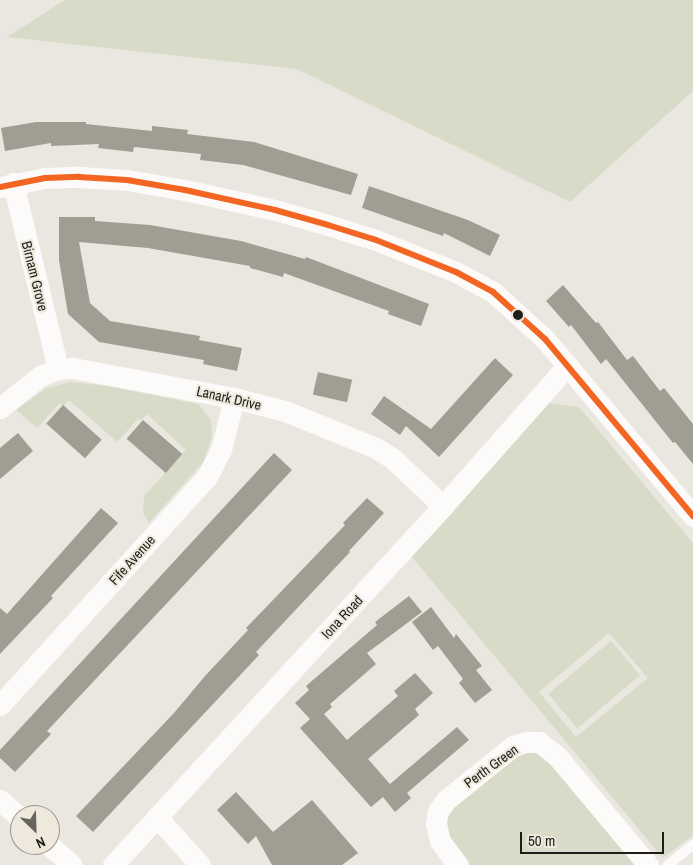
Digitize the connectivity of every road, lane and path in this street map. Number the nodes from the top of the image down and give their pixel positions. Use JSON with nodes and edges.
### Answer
{"nodes":[{"id":1,"x":6,"y":185,"type":"edge"},
{"id":2,"x":568,"y":366,"type":"junction"},
{"id":3,"x":58,"y":369,"type":"junction"},
{"id":4,"x":234,"y":398,"type":"junction"},
{"id":5,"x":0,"y":408,"type":"edge"},
{"id":6,"x":443,"y":506,"type":"junction"},
{"id":7,"x":693,"y":516,"type":"edge"},
{"id":8,"x":0,"y":705,"type":"edge"},
{"id":9,"x":0,"y":800,"type":"edge"},
{"id":10,"x":10,"y":809,"type":"edge"},
{"id":11,"x":157,"y":817,"type":"junction"},
{"id":12,"x":693,"y":845,"type":"edge"},
{"id":13,"x":60,"y":854,"type":"edge"},
{"id":14,"x":72,"y":865,"type":"edge"},
{"id":15,"x":113,"y":865,"type":"edge"},
{"id":16,"x":200,"y":865,"type":"edge"},
{"id":17,"x":458,"y":865,"type":"edge"},
{"id":18,"x":648,"y":865,"type":"edge"},
{"id":19,"x":668,"y":865,"type":"edge"}],
"edges":[{"from":1,"to":2,"type":"street"},
{"from":1,"to":3,"type":"street","name":"Birnam Grove"},
{"from":2,"to":6,"type":"street","name":"Iona Road"},
{"from":2,"to":7,"type":"street"},
{"from":3,"to":4,"type":"street","name":"Lanark Drive"},
{"from":3,"to":5,"type":"street","name":"Lanark Drive"},
{"from":4,"to":6,"type":"street","name":"Lanark Drive"},
{"from":4,"to":8,"type":"street","name":"Fife Avenue"},
{"from":6,"to":11,"type":"street","name":"Iona Road"},
{"from":9,"to":10,"type":"street"},
{"from":11,"to":15,"type":"street","name":"Iona Road"},
{"from":11,"to":16,"type":"street"},
{"from":12,"to":19,"type":"lane"},
{"from":13,"to":14,"type":"street"},
{"from":17,"to":18,"type":"street","name":"Perth Green"}]}
